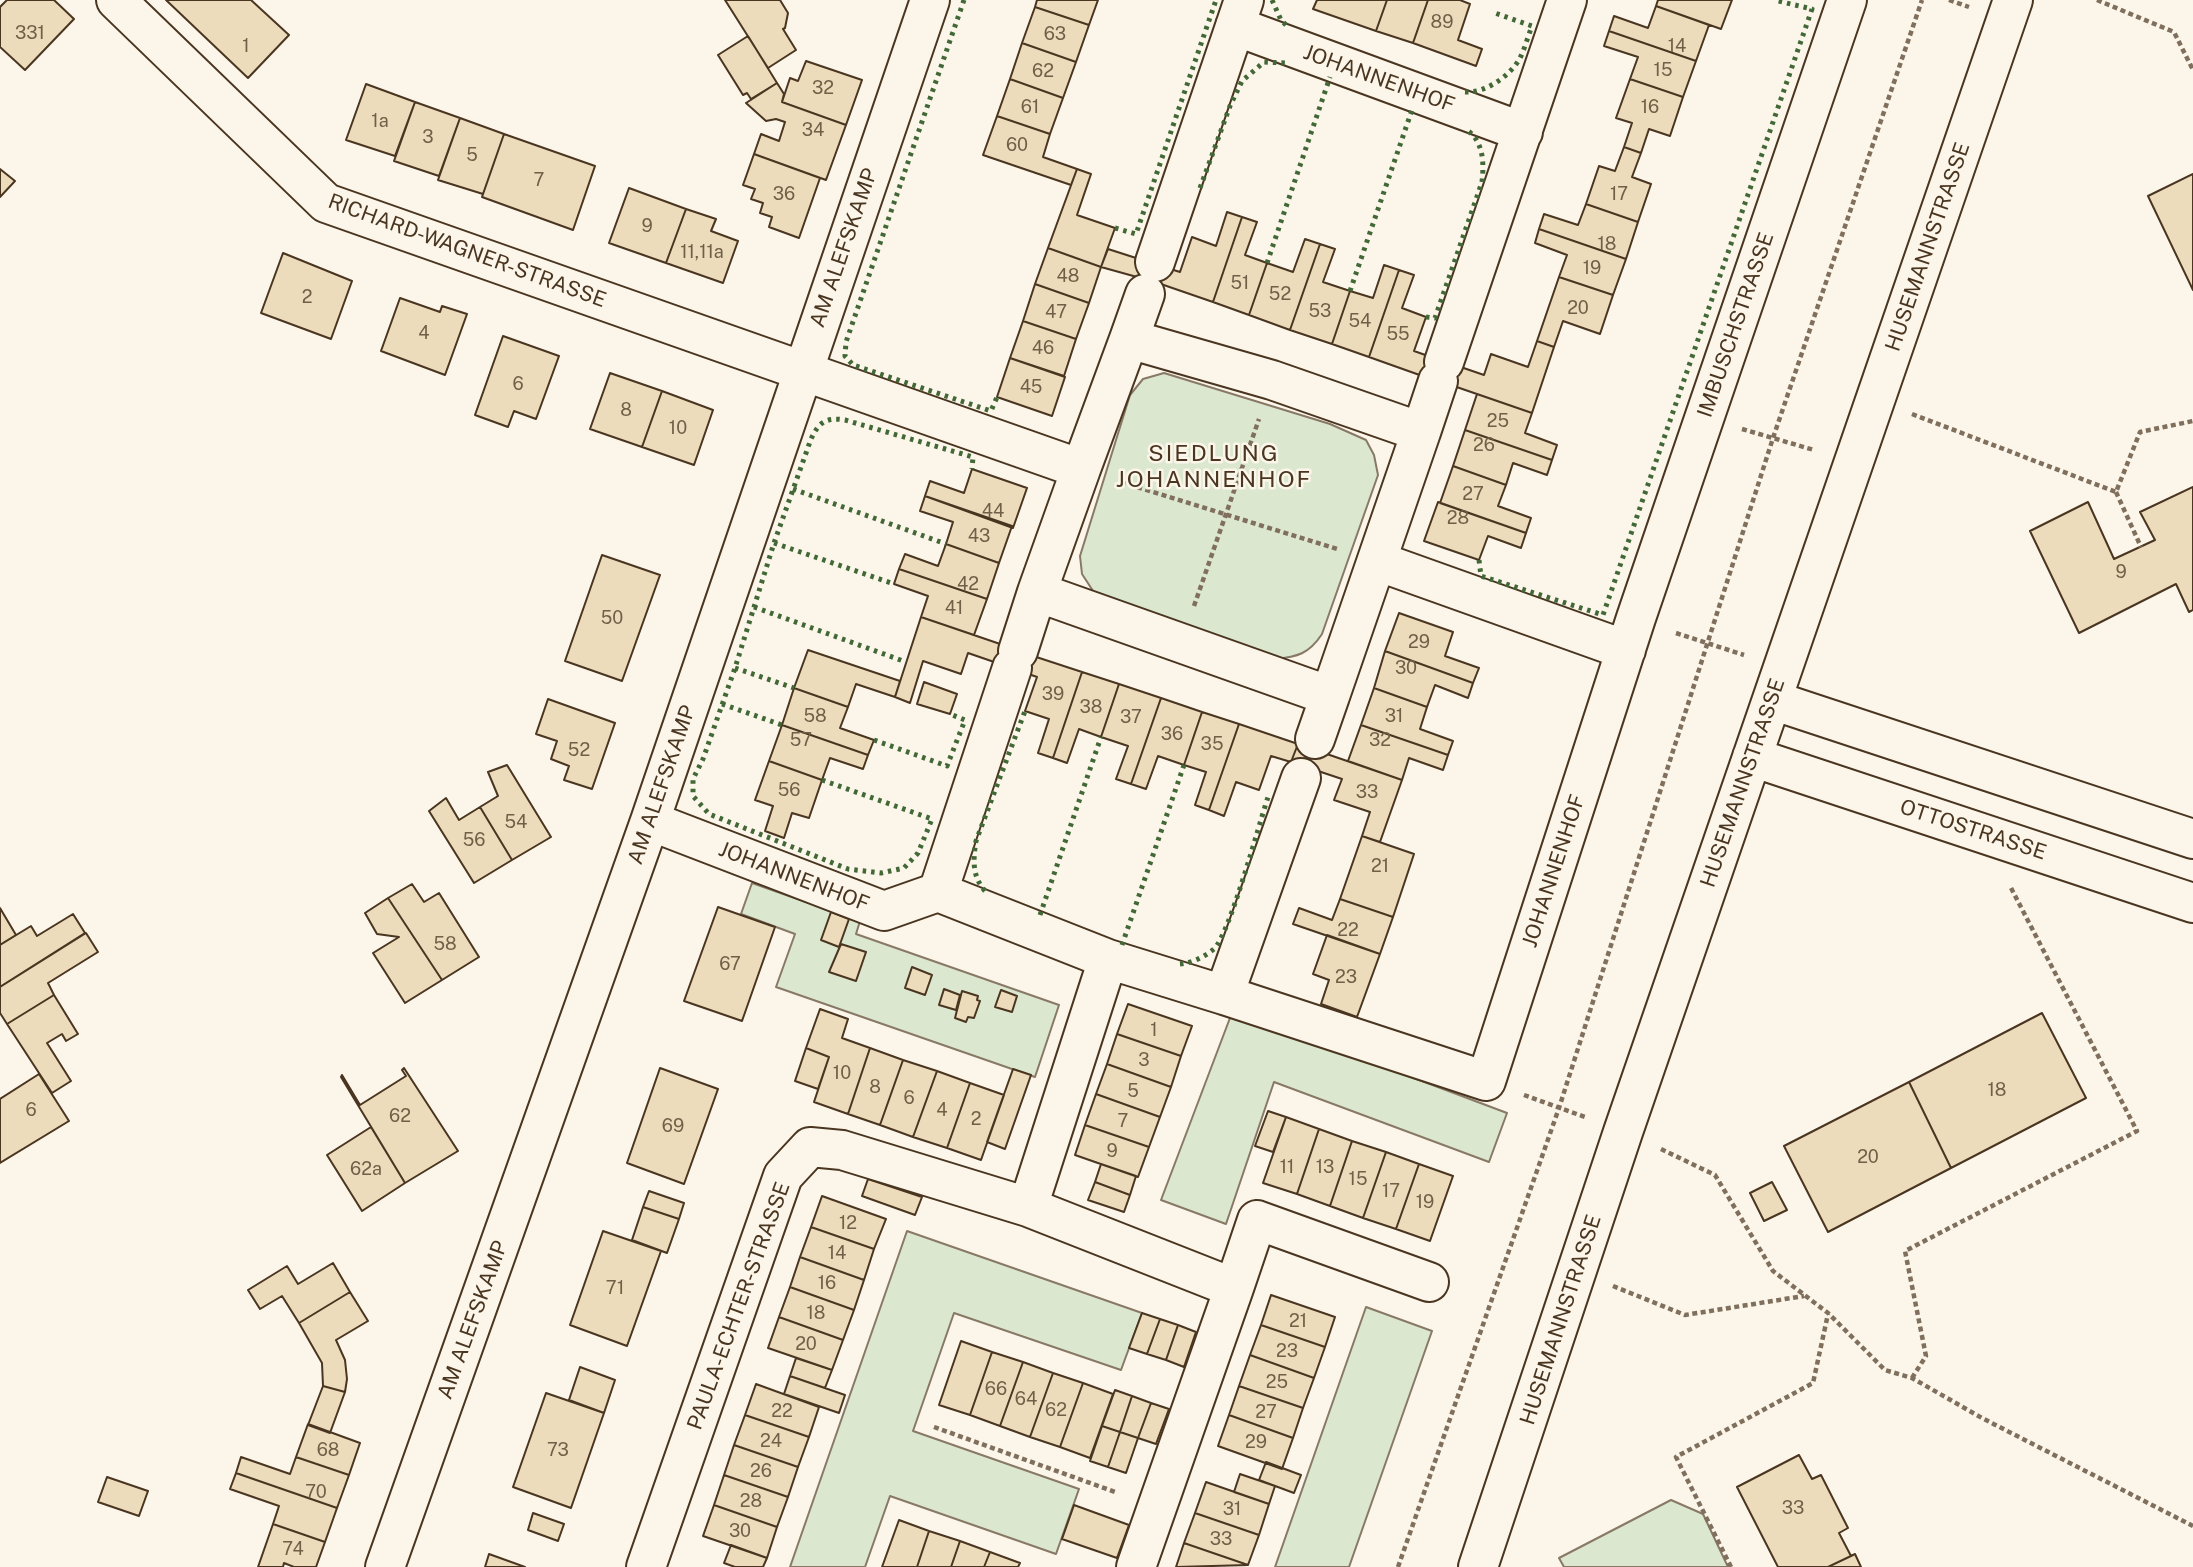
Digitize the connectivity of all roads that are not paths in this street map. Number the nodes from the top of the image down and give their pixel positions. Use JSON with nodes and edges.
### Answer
{"nodes":[{"id":1,"x":116,"y":0,"type":"edge"},
{"id":2,"x":929,"y":0,"type":"edge"},
{"id":3,"x":1567,"y":0,"type":"edge"},
{"id":4,"x":1847,"y":0,"type":"edge"},
{"id":5,"x":2013,"y":0,"type":"edge"},
{"id":6,"x":1240,"y":13,"type":"edge"},
{"id":7,"x":1522,"y":132,"type":"junction"},
{"id":8,"x":1129,"y":339,"type":"junction"},
{"id":9,"x":802,"y":372,"type":"junction"},
{"id":10,"x":1421,"y":432,"type":"junction"},
{"id":11,"x":1080,"y":469,"type":"junction"},
{"id":12,"x":1377,"y":561,"type":"junction"},
{"id":13,"x":1037,"y":592,"type":"junction"},
{"id":14,"x":1626,"y":650,"type":"junction"},
{"id":15,"x":1330,"y":696,"type":"junction"},
{"id":16,"x":1772,"y":700,"type":"junction"},
{"id":17,"x":1315,"y":738,"type":"dead end"},
{"id":18,"x":1752,"y":757,"type":"junction"},
{"id":19,"x":1301,"y":778,"type":"dead end"},
{"id":20,"x":650,"y":821,"type":"junction"},
{"id":21,"x":2193,"y":839,"type":"edge"},
{"id":22,"x":938,"y":892,"type":"junction"},
{"id":23,"x":2193,"y":903,"type":"edge"},
{"id":24,"x":1108,"y":959,"type":"junction"},
{"id":25,"x":1224,"y":995,"type":"junction"},
{"id":26,"x":1028,"y":1207,"type":"junction"},
{"id":27,"x":1429,"y":1282,"type":"dead end"},
{"id":28,"x":1234,"y":1288,"type":"junction"},
{"id":29,"x":385,"y":1567,"type":"edge"},
{"id":30,"x":646,"y":1567,"type":"edge"},
{"id":31,"x":1136,"y":1567,"type":"edge"},
{"id":32,"x":1478,"y":1567,"type":"edge"}],
"edges":[{"from":1,"to":9,"type":"street","name":"RICHARD-WAGNER-STRASSE"},
{"from":2,"to":9,"type":"street","name":"AM ALEFSKAMP"},
{"from":3,"to":7,"type":"street"},
{"from":4,"to":14,"type":"street","name":"IMBUSCHSTRASSE"},
{"from":5,"to":16,"type":"street","name":"HUSEMANNSTRASSE"},
{"from":6,"to":7,"type":"street","name":"JOHANNENHOF"},
{"from":6,"to":8,"type":"street","name":"JOHANNENHOF"},
{"from":7,"to":10,"type":"street"},
{"from":8,"to":10,"type":"street"},
{"from":8,"to":11,"type":"street","name":"JOHANNENHOF"},
{"from":9,"to":11,"type":"street"},
{"from":9,"to":20,"type":"street","name":"AM ALEFSKAMP"},
{"from":10,"to":12,"type":"street"},
{"from":11,"to":13,"type":"street","name":"JOHANNENHOF"},
{"from":12,"to":14,"type":"street"},
{"from":12,"to":15,"type":"street"},
{"from":13,"to":15,"type":"street"},
{"from":13,"to":22,"type":"street","name":"JOHANNENHOF"},
{"from":14,"to":25,"type":"street","name":"JOHANNENHOF"},
{"from":15,"to":17,"type":"street"},
{"from":16,"to":18,"type":"street","name":"HUSEMANNSTRASSE"},
{"from":16,"to":21,"type":"street"},
{"from":18,"to":23,"type":"street","name":"OTTOSTRASSE"},
{"from":18,"to":32,"type":"street","name":"HUSEMANNSTRASSE"},
{"from":19,"to":25,"type":"street"},
{"from":20,"to":22,"type":"street","name":"JOHANNENHOF"},
{"from":20,"to":29,"type":"street","name":"AM ALEFSKAMP"},
{"from":22,"to":24,"type":"street"},
{"from":24,"to":25,"type":"street"},
{"from":24,"to":26,"type":"street"},
{"from":26,"to":28,"type":"street","name":"PAULA-ECHTER-STRASSE"},
{"from":26,"to":30,"type":"street","name":"PAULA-ECHTER-STRASSE"},
{"from":27,"to":28,"type":"street"},
{"from":28,"to":31,"type":"street"}]}
